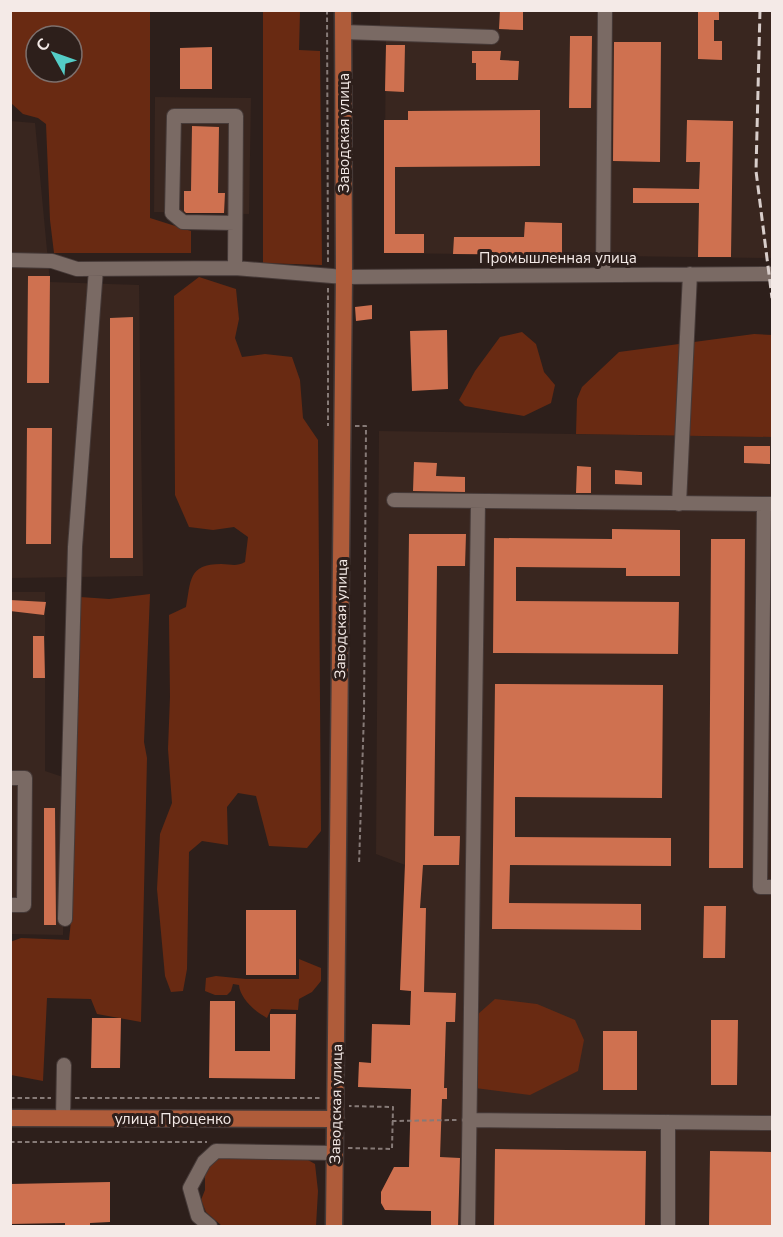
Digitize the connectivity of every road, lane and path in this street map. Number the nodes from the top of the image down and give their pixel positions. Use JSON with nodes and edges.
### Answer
{"nodes":[{"id":1,"x":343,"y":10,"type":"edge"},
{"id":2,"x":605,"y":10,"type":"edge"},
{"id":3,"x":343,"y":32,"type":"junction"},
{"id":4,"x":492,"y":37,"type":"dead end"},
{"id":5,"x":235,"y":223,"type":"junction"},
{"id":6,"x":10,"y":260,"type":"edge"},
{"id":7,"x":235,"y":268,"type":"junction"},
{"id":8,"x":96,"y":269,"type":"junction"},
{"id":9,"x":603,"y":274,"type":"junction"},
{"id":10,"x":690,"y":274,"type":"junction"},
{"id":11,"x":772,"y":274,"type":"edge"},
{"id":12,"x":344,"y":277,"type":"junction"},
{"id":13,"x":394,"y":500,"type":"dead end"},
{"id":14,"x":478,"y":502,"type":"junction"},
{"id":15,"x":679,"y":504,"type":"junction"},
{"id":16,"x":768,"y":504,"type":"edge"},
{"id":17,"x":10,"y":778,"type":"edge"},
{"id":18,"x":772,"y":887,"type":"edge"},
{"id":19,"x":10,"y":905,"type":"edge"},
{"id":20,"x":65,"y":919,"type":"dead end"},
{"id":21,"x":64,"y":1065,"type":"dead end"},
{"id":22,"x":10,"y":1098,"type":"edge"},
{"id":23,"x":64,"y":1098,"type":"junction"},
{"id":24,"x":340,"y":1108,"type":"junction"},
{"id":25,"x":10,"y":1118,"type":"edge"},
{"id":26,"x":63,"y":1119,"type":"junction"},
{"id":27,"x":469,"y":1120,"type":"junction"},
{"id":28,"x":392,"y":1121,"type":"junction"},
{"id":29,"x":668,"y":1122,"type":"junction"},
{"id":30,"x":772,"y":1123,"type":"edge"},
{"id":31,"x":10,"y":1142,"type":"edge"},
{"id":32,"x":208,"y":1142,"type":"dead end"},
{"id":33,"x":340,"y":1151,"type":"junction"},
{"id":34,"x":210,"y":1227,"type":"edge"},
{"id":35,"x":334,"y":1227,"type":"edge"},
{"id":36,"x":468,"y":1227,"type":"edge"},
{"id":37,"x":668,"y":1227,"type":"edge"}],
"edges":[{"from":1,"to":3,"type":"main road","name":"Заводская улица"},
{"from":2,"to":9,"type":"street"},
{"from":3,"to":4,"type":"street"},
{"from":3,"to":12,"type":"main road","name":"Заводская улица"},
{"from":5,"to":5,"type":"street"},
{"from":5,"to":7,"type":"street"},
{"from":6,"to":8,"type":"street","name":"Промышленная улица"},
{"from":7,"to":8,"type":"street","name":"Промышленная улица"},
{"from":7,"to":12,"type":"street","name":"Промышленная улица"},
{"from":8,"to":20,"type":"street"},
{"from":9,"to":10,"type":"street","name":"Промышленная улица"},
{"from":9,"to":12,"type":"street","name":"Промышленная улица"},
{"from":10,"to":11,"type":"street","name":"Промышленная улица"},
{"from":10,"to":15,"type":"street"},
{"from":12,"to":24,"type":"main road","name":"Заводская улица"},
{"from":13,"to":14,"type":"street"},
{"from":14,"to":15,"type":"street"},
{"from":14,"to":27,"type":"street"},
{"from":15,"to":16,"type":"street"},
{"from":16,"to":18,"type":"street"},
{"from":17,"to":19,"type":"street"},
{"from":21,"to":23,"type":"street"},
{"from":22,"to":23,"type":"path"},
{"from":23,"to":24,"type":"path"},
{"from":23,"to":26,"type":"street"},
{"from":24,"to":26,"type":"main road","name":"улица Проценко"},
{"from":24,"to":28,"type":"path"},
{"from":24,"to":33,"type":"main road","name":"Заводская улица"},
{"from":25,"to":26,"type":"main road","name":"улица Проценко"},
{"from":27,"to":28,"type":"path"},
{"from":27,"to":29,"type":"street"},
{"from":27,"to":36,"type":"street"},
{"from":28,"to":33,"type":"path"},
{"from":29,"to":30,"type":"street"},
{"from":29,"to":37,"type":"street"},
{"from":31,"to":32,"type":"path"},
{"from":33,"to":34,"type":"street"},
{"from":33,"to":35,"type":"main road","name":"Заводская улица"}]}
